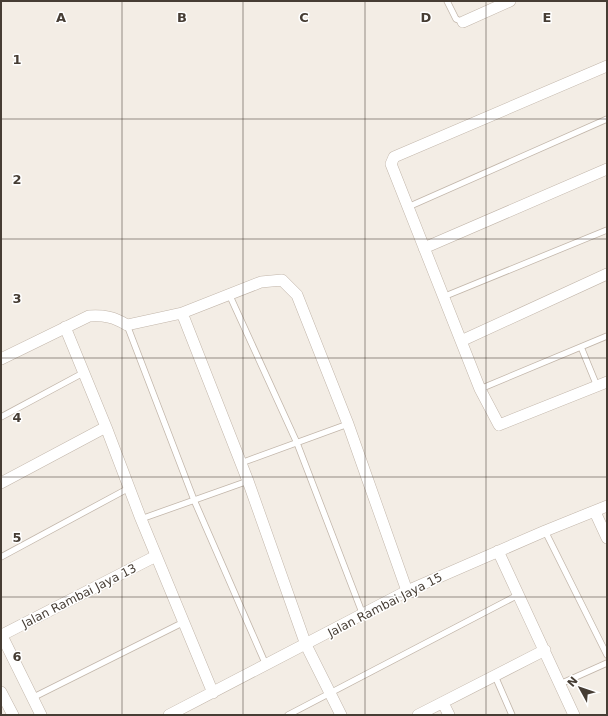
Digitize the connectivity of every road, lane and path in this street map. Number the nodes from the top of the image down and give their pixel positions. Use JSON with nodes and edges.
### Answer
{"nodes":[{"id":1,"x":447,"y":1,"type":"edge"},
{"id":2,"x":510,"y":1,"type":"edge"},
{"id":3,"x":463,"y":22,"type":"joint"},
{"id":4,"x":607,"y":66,"type":"edge"},
{"id":5,"x":607,"y":119,"type":"edge"},
{"id":6,"x":607,"y":169,"type":"edge"},
{"id":7,"x":408,"y":207,"type":"junction"},
{"id":8,"x":607,"y":230,"type":"edge"},
{"id":9,"x":424,"y":248,"type":"junction"},
{"id":10,"x":607,"y":274,"type":"edge"},
{"id":11,"x":229,"y":294,"type":"junction"},
{"id":12,"x":443,"y":297,"type":"junction"},
{"id":13,"x":182,"y":314,"type":"junction"},
{"id":14,"x":127,"y":325,"type":"junction"},
{"id":15,"x":65,"y":327,"type":"junction"},
{"id":16,"x":607,"y":336,"type":"edge"},
{"id":17,"x":461,"y":341,"type":"junction"},
{"id":18,"x":581,"y":347,"type":"junction"},
{"id":19,"x":1,"y":359,"type":"edge"},
{"id":20,"x":83,"y":373,"type":"junction"},
{"id":21,"x":602,"y":384,"type":"edge"},
{"id":22,"x":480,"y":390,"type":"junction"},
{"id":23,"x":1,"y":417,"type":"edge"},
{"id":24,"x":348,"y":424,"type":"junction"},
{"id":25,"x":106,"y":427,"type":"junction"},
{"id":26,"x":297,"y":443,"type":"junction"},
{"id":27,"x":241,"y":463,"type":"junction"},
{"id":28,"x":248,"y":481,"type":"junction"},
{"id":29,"x":1,"y":483,"type":"edge"},
{"id":30,"x":129,"y":488,"type":"junction"},
{"id":31,"x":194,"y":500,"type":"junction"},
{"id":32,"x":607,"y":506,"type":"edge"},
{"id":33,"x":595,"y":512,"type":"junction"},
{"id":34,"x":140,"y":519,"type":"junction"},
{"id":35,"x":545,"y":531,"type":"junction"},
{"id":36,"x":607,"y":538,"type":"edge"},
{"id":37,"x":498,"y":550,"type":"junction"},
{"id":38,"x":156,"y":556,"type":"junction"},
{"id":39,"x":1,"y":557,"type":"edge"},
{"id":40,"x":407,"y":591,"type":"junction"},
{"id":41,"x":519,"y":594,"type":"junction"},
{"id":42,"x":363,"y":615,"type":"junction"},
{"id":43,"x":184,"y":622,"type":"junction"},
{"id":44,"x":1,"y":634,"type":"edge"},
{"id":45,"x":306,"y":645,"type":"junction"},
{"id":46,"x":544,"y":650,"type":"junction"},
{"id":47,"x":607,"y":656,"type":"edge"},
{"id":48,"x":607,"y":663,"type":"edge"},
{"id":49,"x":266,"y":666,"type":"junction"},
{"id":50,"x":495,"y":676,"type":"junction"},
{"id":51,"x":560,"y":684,"type":"junction"},
{"id":52,"x":1,"y":692,"type":"edge"},
{"id":53,"x":213,"y":693,"type":"junction"},
{"id":54,"x":330,"y":693,"type":"junction"},
{"id":55,"x":32,"y":698,"type":"junction"},
{"id":56,"x":443,"y":703,"type":"junction"},
{"id":57,"x":13,"y":715,"type":"edge"},
{"id":58,"x":41,"y":715,"type":"edge"},
{"id":59,"x":169,"y":715,"type":"edge"},
{"id":60,"x":288,"y":715,"type":"edge"},
{"id":61,"x":341,"y":715,"type":"edge"},
{"id":62,"x":418,"y":715,"type":"edge"},
{"id":63,"x":449,"y":715,"type":"edge"},
{"id":64,"x":512,"y":715,"type":"edge"},
{"id":65,"x":574,"y":715,"type":"edge"}],
"edges":[{"from":1,"to":3,"type":"lane"},
{"from":2,"to":3,"type":"street"},
{"from":4,"to":7,"type":"street"},
{"from":5,"to":7,"type":"lane"},
{"from":6,"to":9,"type":"street"},
{"from":7,"to":9,"type":"street"},
{"from":8,"to":12,"type":"lane"},
{"from":9,"to":12,"type":"street"},
{"from":10,"to":17,"type":"street"},
{"from":11,"to":13,"type":"street"},
{"from":11,"to":24,"type":"street"},
{"from":11,"to":26,"type":"lane"},
{"from":12,"to":17,"type":"street"},
{"from":13,"to":14,"type":"street"},
{"from":13,"to":27,"type":"street"},
{"from":14,"to":15,"type":"street"},
{"from":14,"to":31,"type":"lane"},
{"from":15,"to":19,"type":"street"},
{"from":15,"to":20,"type":"street"},
{"from":16,"to":18,"type":"lane"},
{"from":17,"to":22,"type":"street"},
{"from":18,"to":21,"type":"lane"},
{"from":18,"to":22,"type":"lane"},
{"from":20,"to":23,"type":"lane"},
{"from":20,"to":25,"type":"street"},
{"from":21,"to":22,"type":"street"},
{"from":24,"to":26,"type":"lane"},
{"from":24,"to":40,"type":"street"},
{"from":25,"to":29,"type":"street"},
{"from":25,"to":30,"type":"street"},
{"from":26,"to":27,"type":"lane"},
{"from":26,"to":42,"type":"lane"},
{"from":27,"to":28,"type":"street"},
{"from":28,"to":31,"type":"lane"},
{"from":28,"to":45,"type":"street"},
{"from":30,"to":34,"type":"street"},
{"from":30,"to":39,"type":"lane"},
{"from":31,"to":34,"type":"lane"},
{"from":31,"to":49,"type":"lane"},
{"from":32,"to":33,"type":"street","name":"Jalan Rambai Jaya 15"},
{"from":33,"to":35,"type":"street","name":"Jalan Rambai Jaya 15"},
{"from":33,"to":36,"type":"street"},
{"from":34,"to":38,"type":"street"},
{"from":35,"to":37,"type":"street","name":"Jalan Rambai Jaya 15"},
{"from":35,"to":47,"type":"lane"},
{"from":37,"to":40,"type":"street","name":"Jalan Rambai Jaya 15"},
{"from":37,"to":41,"type":"street"},
{"from":38,"to":43,"type":"street"},
{"from":38,"to":44,"type":"street","name":"Jalan Rambai Jaya 13"},
{"from":40,"to":42,"type":"street","name":"Jalan Rambai Jaya 15"},
{"from":41,"to":46,"type":"street"},
{"from":41,"to":54,"type":"lane"},
{"from":42,"to":45,"type":"street","name":"Jalan Rambai Jaya 15"},
{"from":43,"to":53,"type":"street"},
{"from":43,"to":55,"type":"lane"},
{"from":44,"to":55,"type":"street"},
{"from":45,"to":49,"type":"street","name":"Jalan Rambai Jaya 15"},
{"from":45,"to":54,"type":"street"},
{"from":46,"to":50,"type":"street"},
{"from":46,"to":51,"type":"street"},
{"from":48,"to":51,"type":"lane"},
{"from":49,"to":53,"type":"street","name":"Jalan Rambai Jaya 15"},
{"from":50,"to":56,"type":"street"},
{"from":50,"to":64,"type":"lane"},
{"from":51,"to":65,"type":"street"},
{"from":52,"to":57,"type":"street"},
{"from":53,"to":59,"type":"street","name":"Jalan Rambai Jaya 15"},
{"from":54,"to":60,"type":"lane"},
{"from":54,"to":61,"type":"street"},
{"from":55,"to":58,"type":"street"},
{"from":56,"to":62,"type":"street"},
{"from":56,"to":63,"type":"street"}]}
